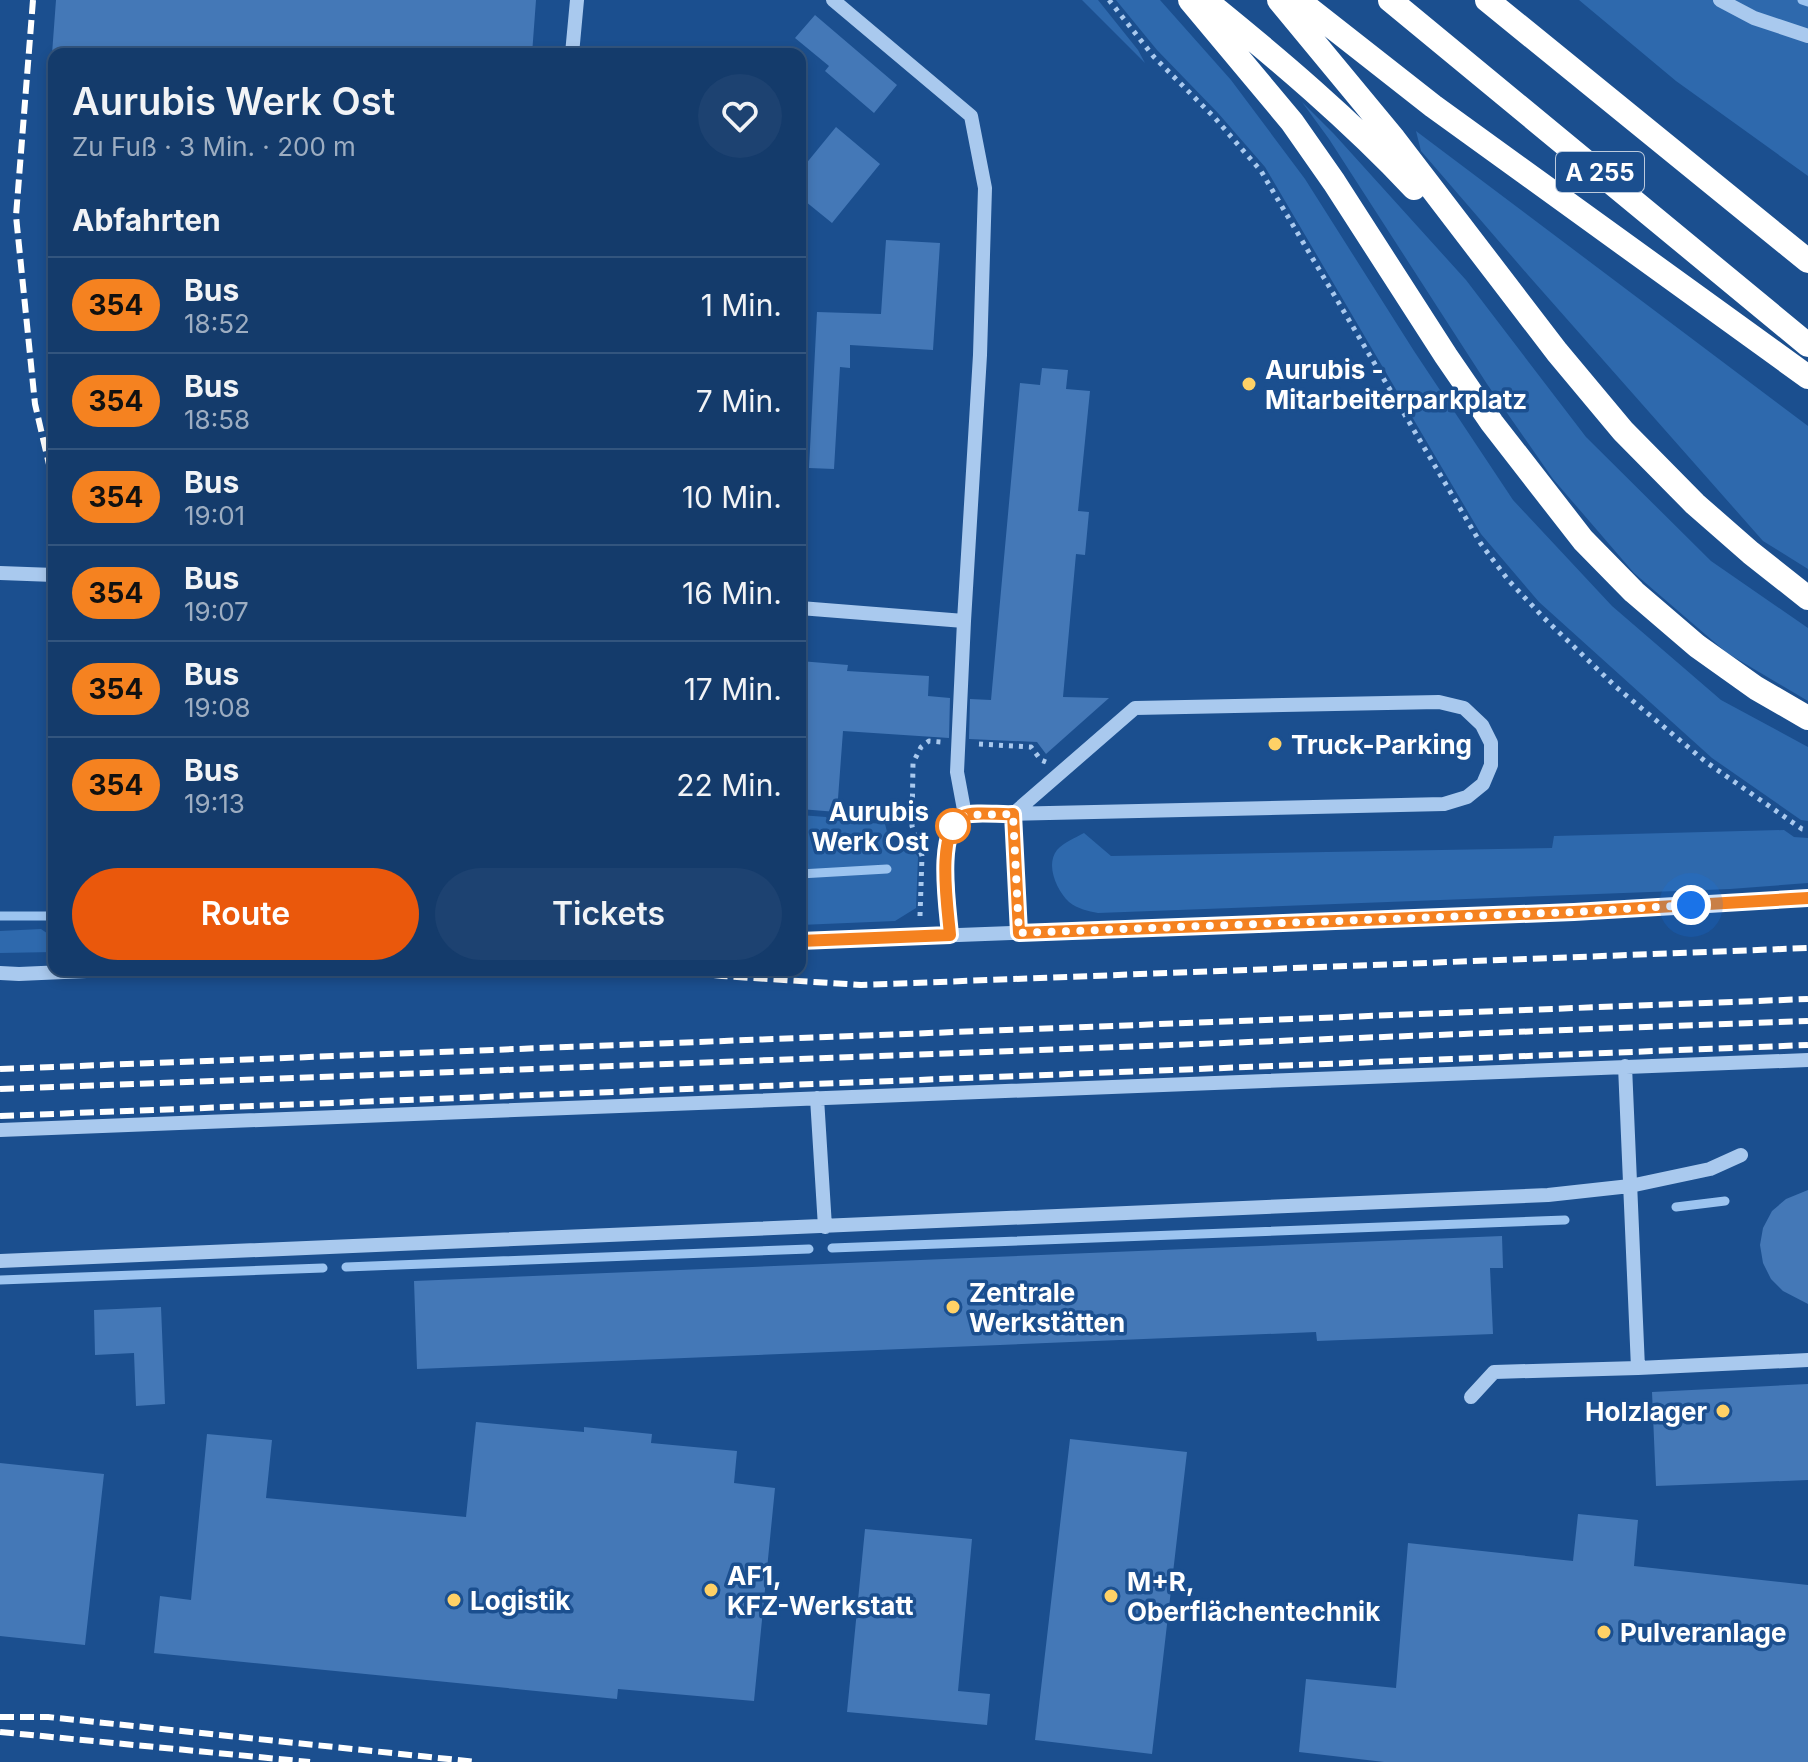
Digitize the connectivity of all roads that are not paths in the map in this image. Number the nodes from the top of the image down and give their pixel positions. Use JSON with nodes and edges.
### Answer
{"nodes":[{"id":1,"x":577,"y":0,"type":"edge"},
{"id":2,"x":833,"y":0,"type":"edge"},
{"id":3,"x":1190,"y":0,"type":"edge"},
{"id":4,"x":1205,"y":0,"type":"edge"},
{"id":5,"x":1279,"y":0,"type":"edge"},
{"id":6,"x":1298,"y":0,"type":"edge"},
{"id":7,"x":1390,"y":0,"type":"edge"},
{"id":8,"x":1487,"y":0,"type":"edge"},
{"id":9,"x":1720,"y":0,"type":"edge"},
{"id":10,"x":1808,"y":36,"type":"edge"},
{"id":11,"x":573,"y":48,"type":"edge"},
{"id":12,"x":1774,"y":235,"type":"junction"},
{"id":13,"x":1808,"y":252,"type":"edge"},
{"id":14,"x":1808,"y":261,"type":"edge"},
{"id":15,"x":1500,"y":279,"type":"junction"},
{"id":16,"x":1808,"y":345,"type":"edge"},
{"id":17,"x":1808,"y":377,"type":"edge"},
{"id":18,"x":0,"y":573,"type":"edge"},
{"id":19,"x":48,"y":575,"type":"edge"},
{"id":20,"x":1808,"y":598,"type":"edge"},
{"id":21,"x":806,"y":608,"type":"edge"},
{"id":22,"x":964,"y":621,"type":"junction"},
{"id":23,"x":1808,"y":718,"type":"edge"},
{"id":24,"x":1013,"y":814,"type":"junction"},
{"id":25,"x":965,"y":815,"type":"junction"},
{"id":26,"x":1808,"y":898,"type":"edge"},
{"id":27,"x":1019,"y":933,"type":"junction"},
{"id":28,"x":950,"y":935,"type":"junction"},
{"id":29,"x":806,"y":941,"type":"edge"},
{"id":30,"x":0,"y":973,"type":"edge"},
{"id":31,"x":48,"y":973,"type":"edge"},
{"id":32,"x":1808,"y":1060,"type":"edge"},
{"id":33,"x":1625,"y":1066,"type":"junction"},
{"id":34,"x":817,"y":1098,"type":"junction"},
{"id":35,"x":0,"y":1130,"type":"edge"},
{"id":36,"x":1741,"y":1155,"type":"dead end"},
{"id":37,"x":1630,"y":1186,"type":"junction"},
{"id":38,"x":825,"y":1227,"type":"junction"},
{"id":39,"x":0,"y":1261,"type":"edge"},
{"id":40,"x":1808,"y":1360,"type":"edge"},
{"id":41,"x":1638,"y":1368,"type":"junction"},
{"id":42,"x":1471,"y":1397,"type":"dead end"}],
"edges":[{"from":1,"to":11,"type":"street"},
{"from":2,"to":22,"type":"street"},
{"from":3,"to":23,"type":"highway"},
{"from":4,"to":15,"type":"highway"},
{"from":5,"to":15,"type":"highway"},
{"from":6,"to":17,"type":"highway"},
{"from":7,"to":16,"type":"highway","number":"A 255"},
{"from":8,"to":12,"type":"highway","number":"A 255"},
{"from":9,"to":10,"type":"street"},
{"from":12,"to":13,"type":"highway"},
{"from":12,"to":14,"type":"highway","number":"A 255"},
{"from":15,"to":20,"type":"highway"},
{"from":18,"to":19,"type":"street"},
{"from":21,"to":22,"type":"street"},
{"from":22,"to":25,"type":"street"},
{"from":24,"to":24,"type":"street"},
{"from":24,"to":25,"type":"street"},
{"from":24,"to":27,"type":"street"},
{"from":25,"to":28,"type":"street"},
{"from":26,"to":27,"type":"street"},
{"from":27,"to":28,"type":"street"},
{"from":28,"to":29,"type":"street"},
{"from":30,"to":31,"type":"street"},
{"from":32,"to":33,"type":"street"},
{"from":33,"to":34,"type":"street"},
{"from":33,"to":37,"type":"street"},
{"from":34,"to":35,"type":"street"},
{"from":34,"to":38,"type":"street"},
{"from":36,"to":37,"type":"street"},
{"from":37,"to":38,"type":"street"},
{"from":37,"to":41,"type":"street"},
{"from":38,"to":39,"type":"street"},
{"from":40,"to":41,"type":"street"},
{"from":41,"to":42,"type":"street"}]}
